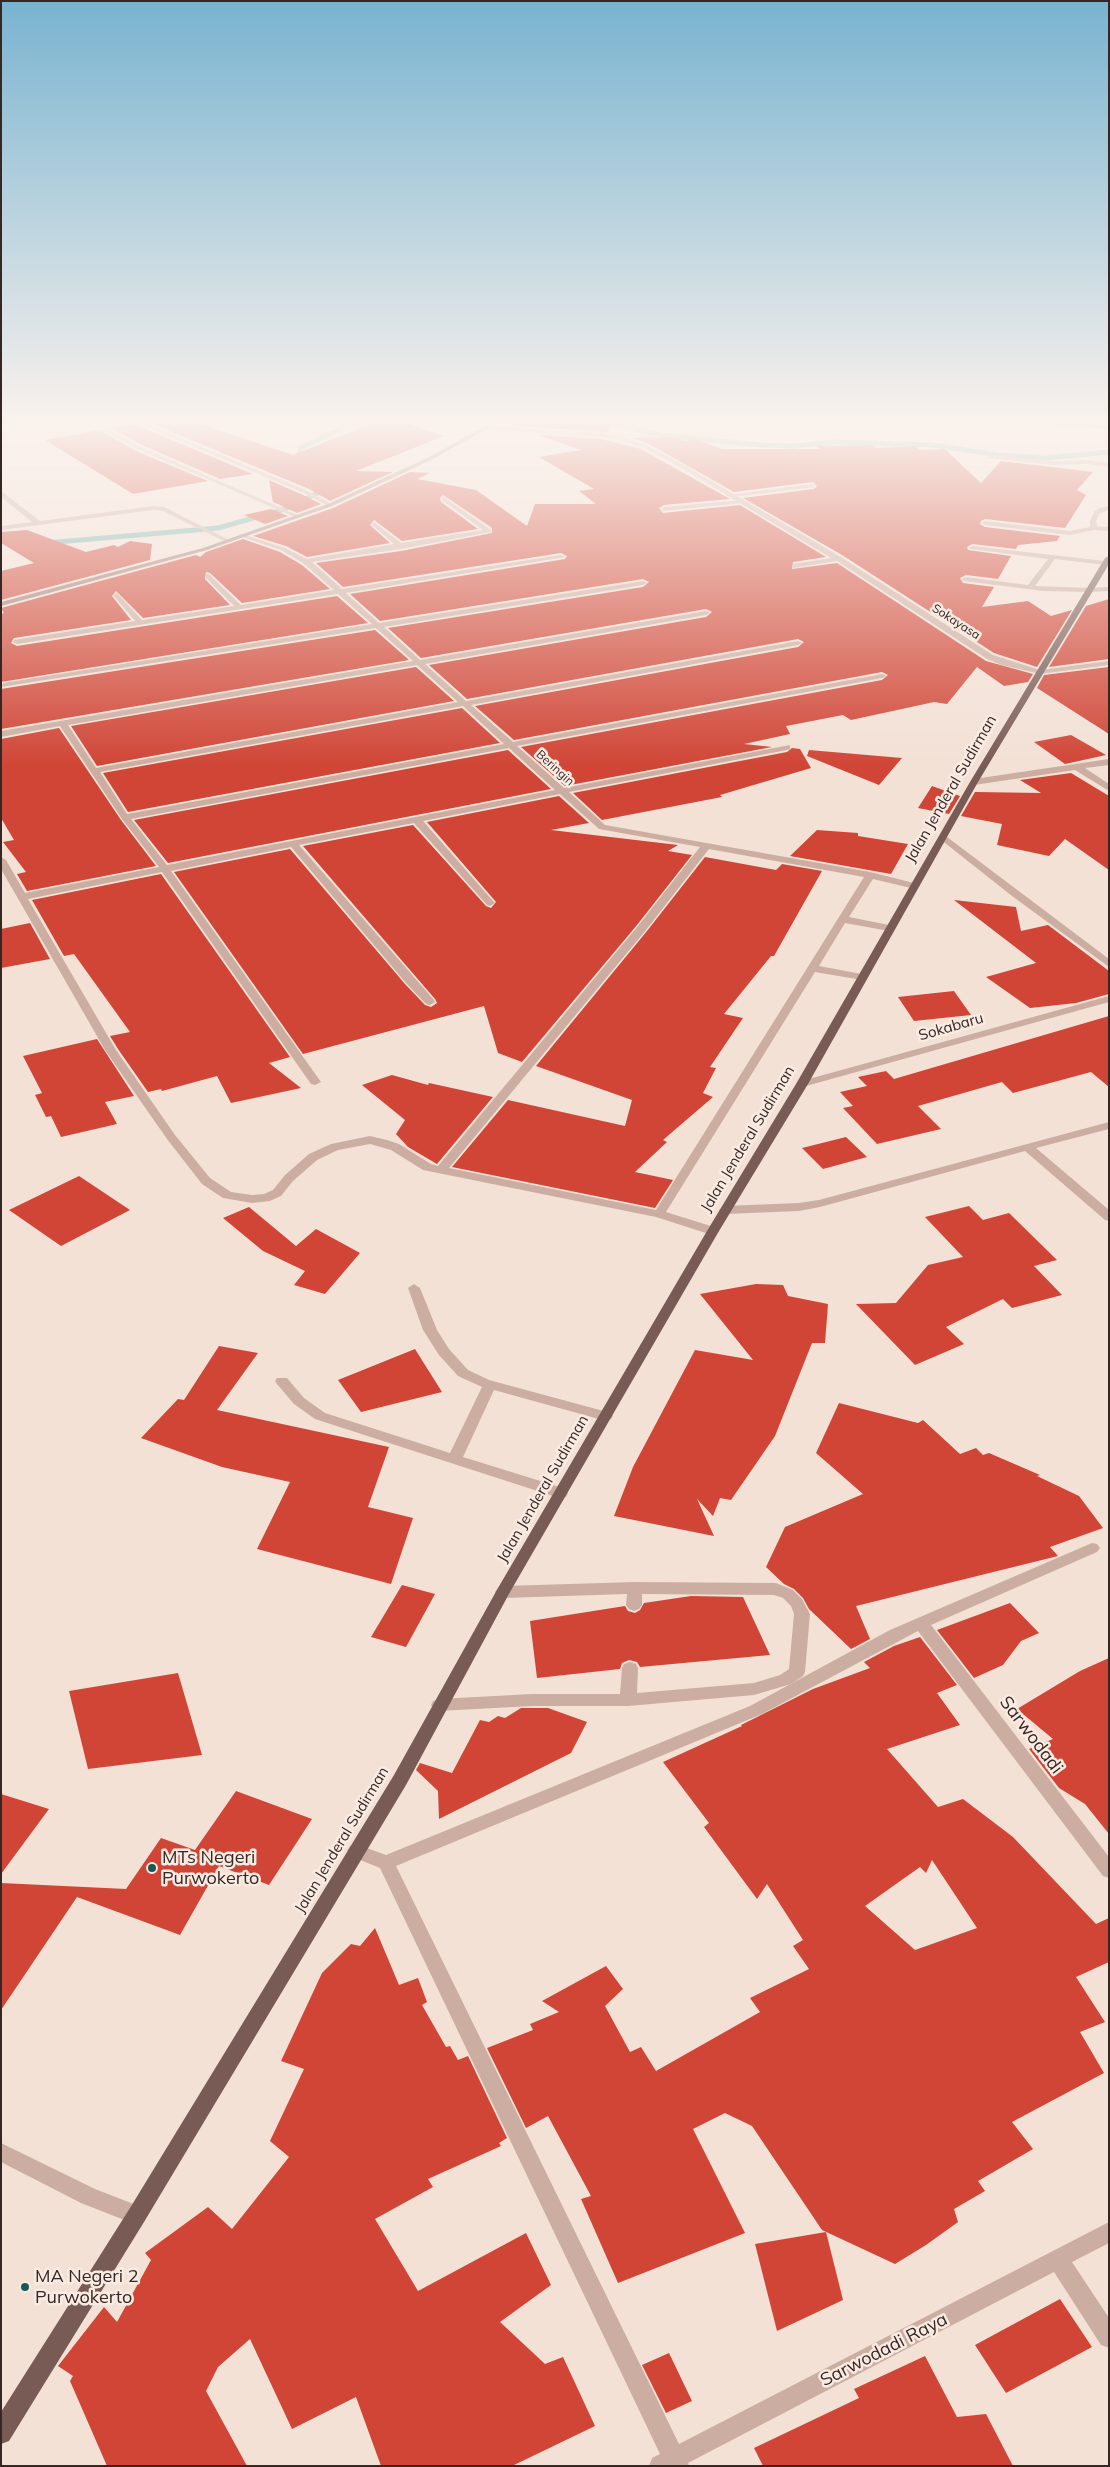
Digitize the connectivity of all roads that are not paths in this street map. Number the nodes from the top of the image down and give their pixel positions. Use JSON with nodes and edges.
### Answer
{"nodes":[{"id":1,"x":221,"y":537,"type":"edge"},
{"id":2,"x":239,"y":537,"type":"edge"},
{"id":3,"x":245,"y":537,"type":"edge"},
{"id":4,"x":390,"y":537,"type":"edge"},
{"id":5,"x":453,"y":537,"type":"edge"},
{"id":6,"x":800,"y":537,"type":"edge"},
{"id":7,"x":228,"y":541,"type":"junction"},
{"id":8,"x":401,"y":546,"type":"junction"},
{"id":9,"x":973,"y":548,"type":"dead end"},
{"id":10,"x":561,"y":557,"type":"dead end"},
{"id":11,"x":1053,"y":557,"type":"junction"},
{"id":12,"x":838,"y":560,"type":"junction"},
{"id":13,"x":306,"y":561,"type":"junction"},
{"id":14,"x":1107,"y":561,"type":"edge"},
{"id":15,"x":796,"y":566,"type":"dead end"},
{"id":16,"x":209,"y":576,"type":"dead end"},
{"id":17,"x":966,"y":579,"type":"dead end"},
{"id":18,"x":643,"y":583,"type":"dead end"},
{"id":19,"x":1030,"y":587,"type":"junction"},
{"id":20,"x":1109,"y":589,"type":"edge"},
{"id":21,"x":341,"y":590,"type":"junction"},
{"id":22,"x":1090,"y":590,"type":"junction"},
{"id":23,"x":117,"y":595,"type":"dead end"},
{"id":24,"x":1,"y":604,"type":"edge"},
{"id":25,"x":238,"y":606,"type":"junction"},
{"id":26,"x":706,"y":613,"type":"dead end"},
{"id":27,"x":140,"y":622,"type":"junction"},
{"id":28,"x":379,"y":625,"type":"junction"},
{"id":29,"x":17,"y":642,"type":"dead end"},
{"id":30,"x":798,"y":644,"type":"dead end"},
{"id":31,"x":418,"y":662,"type":"junction"},
{"id":32,"x":1109,"y":663,"type":"edge"},
{"id":33,"x":1040,"y":672,"type":"junction"},
{"id":34,"x":882,"y":676,"type":"dead end"},
{"id":35,"x":3,"y":685,"type":"dead end"},
{"id":36,"x":464,"y":703,"type":"junction"},
{"id":37,"x":62,"y":723,"type":"junction"},
{"id":38,"x":1,"y":734,"type":"edge"},
{"id":39,"x":510,"y":745,"type":"junction"},
{"id":40,"x":787,"y":747,"type":"dead end"},
{"id":41,"x":1109,"y":762,"type":"edge"},
{"id":42,"x":1077,"y":767,"type":"junction"},
{"id":43,"x":93,"y":771,"type":"junction"},
{"id":44,"x":974,"y":782,"type":"junction"},
{"id":45,"x":1109,"y":788,"type":"edge"},
{"id":46,"x":562,"y":790,"type":"junction"},
{"id":47,"x":125,"y":817,"type":"junction"},
{"id":48,"x":416,"y":819,"type":"junction"},
{"id":49,"x":943,"y":838,"type":"junction"},
{"id":50,"x":293,"y":844,"type":"junction"},
{"id":51,"x":706,"y":846,"type":"junction"},
{"id":52,"x":1,"y":860,"type":"edge"},
{"id":53,"x":164,"y":869,"type":"junction"},
{"id":54,"x":870,"y":875,"type":"junction"},
{"id":55,"x":915,"y":886,"type":"junction"},
{"id":56,"x":21,"y":897,"type":"junction"},
{"id":57,"x":490,"y":903,"type":"dead end"},
{"id":58,"x":842,"y":919,"type":"junction"},
{"id":59,"x":889,"y":928,"type":"junction"},
{"id":60,"x":1109,"y":964,"type":"edge"},
{"id":61,"x":812,"y":968,"type":"junction"},
{"id":62,"x":862,"y":977,"type":"junction"},
{"id":63,"x":1109,"y":999,"type":"edge"},
{"id":64,"x":430,"y":1002,"type":"dead end"},
{"id":65,"x":315,"y":1082,"type":"dead end"},
{"id":66,"x":802,"y":1084,"type":"junction"},
{"id":67,"x":1109,"y":1125,"type":"edge"},
{"id":68,"x":1026,"y":1146,"type":"junction"},
{"id":69,"x":441,"y":1170,"type":"junction"},
{"id":70,"x":726,"y":1210,"type":"junction"},
{"id":71,"x":659,"y":1214,"type":"junction"},
{"id":72,"x":1109,"y":1217,"type":"edge"},
{"id":73,"x":713,"y":1231,"type":"junction"},
{"id":74,"x":414,"y":1288,"type":"dead end"},
{"id":75,"x":282,"y":1381,"type":"dead end"},
{"id":76,"x":490,"y":1385,"type":"junction"},
{"id":77,"x":606,"y":1416,"type":"junction"},
{"id":78,"x":454,"y":1458,"type":"junction"},
{"id":79,"x":561,"y":1492,"type":"junction"},
{"id":80,"x":1092,"y":1548,"type":"dead end"},
{"id":81,"x":635,"y":1588,"type":"junction"},
{"id":82,"x":503,"y":1592,"type":"junction"},
{"id":83,"x":634,"y":1605,"type":"dead end"},
{"id":84,"x":921,"y":1624,"type":"junction"},
{"id":85,"x":630,"y":1668,"type":"dead end"},
{"id":86,"x":628,"y":1700,"type":"junction"},
{"id":87,"x":439,"y":1705,"type":"junction"},
{"id":88,"x":356,"y":1851,"type":"junction"},
{"id":89,"x":386,"y":1863,"type":"junction"},
{"id":90,"x":1109,"y":1870,"type":"edge"},
{"id":91,"x":1,"y":2152,"type":"edge"},
{"id":92,"x":137,"y":2215,"type":"junction"},
{"id":93,"x":1109,"y":2232,"type":"edge"},
{"id":94,"x":1058,"y":2260,"type":"junction"},
{"id":95,"x":1109,"y":2337,"type":"edge"},
{"id":96,"x":1,"y":2434,"type":"edge"},
{"id":97,"x":671,"y":2463,"type":"edge"}],
"edges":[{"from":1,"to":7,"type":"street"},
{"from":2,"to":7,"type":"street"},
{"from":3,"to":13,"type":"street","name":"Beringin"},
{"from":4,"to":8,"type":"street"},
{"from":5,"to":8,"type":"street"},
{"from":6,"to":12,"type":"street","name":"Sokayasa"},
{"from":7,"to":24,"type":"street"},
{"from":8,"to":13,"type":"street"},
{"from":9,"to":11,"type":"street"},
{"from":10,"to":21,"type":"street"},
{"from":11,"to":14,"type":"street"},
{"from":11,"to":19,"type":"street"},
{"from":12,"to":15,"type":"street"},
{"from":12,"to":33,"type":"street","name":"Sokayasa"},
{"from":13,"to":21,"type":"street","name":"Beringin"},
{"from":14,"to":22,"type":"main road","name":"Jalan Jenderal Sudirman"},
{"from":16,"to":25,"type":"street"},
{"from":17,"to":19,"type":"street"},
{"from":18,"to":28,"type":"street"},
{"from":19,"to":22,"type":"street"},
{"from":20,"to":22,"type":"street"},
{"from":21,"to":25,"type":"street"},
{"from":21,"to":28,"type":"street","name":"Beringin"},
{"from":22,"to":33,"type":"main road","name":"Jalan Jenderal Sudirman"},
{"from":23,"to":27,"type":"street"},
{"from":25,"to":27,"type":"street"},
{"from":26,"to":31,"type":"street"},
{"from":27,"to":29,"type":"street"},
{"from":28,"to":31,"type":"street","name":"Beringin"},
{"from":28,"to":35,"type":"street"},
{"from":30,"to":36,"type":"street"},
{"from":31,"to":36,"type":"street","name":"Beringin"},
{"from":31,"to":37,"type":"street"},
{"from":32,"to":33,"type":"street"},
{"from":33,"to":44,"type":"main road","name":"Jalan Jenderal Sudirman"},
{"from":34,"to":39,"type":"street"},
{"from":36,"to":39,"type":"street","name":"Beringin"},
{"from":36,"to":43,"type":"street"},
{"from":37,"to":38,"type":"street"},
{"from":37,"to":43,"type":"street"},
{"from":39,"to":46,"type":"street","name":"Beringin"},
{"from":39,"to":47,"type":"street"},
{"from":40,"to":46,"type":"street"},
{"from":41,"to":42,"type":"street"},
{"from":42,"to":44,"type":"street"},
{"from":42,"to":45,"type":"street"},
{"from":43,"to":47,"type":"street"},
{"from":44,"to":49,"type":"main road","name":"Jalan Jenderal Sudirman"},
{"from":46,"to":48,"type":"street"},
{"from":46,"to":51,"type":"street","name":"Beringin"},
{"from":47,"to":53,"type":"street"},
{"from":48,"to":50,"type":"street"},
{"from":48,"to":57,"type":"street"},
{"from":49,"to":55,"type":"main road","name":"Jalan Jenderal Sudirman"},
{"from":49,"to":60,"type":"street"},
{"from":50,"to":53,"type":"street"},
{"from":50,"to":64,"type":"street"},
{"from":51,"to":54,"type":"street","name":"Beringin"},
{"from":51,"to":69,"type":"street"},
{"from":52,"to":56,"type":"street"},
{"from":53,"to":56,"type":"street"},
{"from":53,"to":65,"type":"street"},
{"from":54,"to":55,"type":"street","name":"Beringin"},
{"from":54,"to":58,"type":"street"},
{"from":55,"to":59,"type":"main road","name":"Jalan Jenderal Sudirman"},
{"from":56,"to":69,"type":"street"},
{"from":58,"to":59,"type":"street"},
{"from":58,"to":61,"type":"street"},
{"from":59,"to":62,"type":"main road","name":"Jalan Jenderal Sudirman"},
{"from":61,"to":62,"type":"street"},
{"from":61,"to":71,"type":"street"},
{"from":62,"to":66,"type":"main road","name":"Jalan Jenderal Sudirman"},
{"from":63,"to":66,"type":"street","name":"Sokabaru"},
{"from":66,"to":70,"type":"main road","name":"Jalan Jenderal Sudirman"},
{"from":67,"to":68,"type":"street"},
{"from":68,"to":70,"type":"street"},
{"from":68,"to":72,"type":"street"},
{"from":69,"to":71,"type":"street"},
{"from":70,"to":73,"type":"main road","name":"Jalan Jenderal Sudirman"},
{"from":71,"to":73,"type":"street"},
{"from":73,"to":77,"type":"main road","name":"Jalan Jenderal Sudirman"},
{"from":74,"to":76,"type":"street"},
{"from":75,"to":78,"type":"street"},
{"from":76,"to":77,"type":"street"},
{"from":76,"to":78,"type":"street"},
{"from":77,"to":79,"type":"main road","name":"Jalan Jenderal Sudirman"},
{"from":78,"to":79,"type":"street"},
{"from":79,"to":82,"type":"main road","name":"Jalan Jenderal Sudirman"},
{"from":80,"to":84,"type":"street"},
{"from":81,"to":82,"type":"street"},
{"from":81,"to":83,"type":"street"},
{"from":81,"to":86,"type":"street"},
{"from":82,"to":87,"type":"main road","name":"Jalan Jenderal Sudirman"},
{"from":84,"to":89,"type":"street"},
{"from":84,"to":90,"type":"street","name":"Sarwodadi"},
{"from":85,"to":86,"type":"street"},
{"from":86,"to":87,"type":"street"},
{"from":87,"to":88,"type":"main road","name":"Jalan Jenderal Sudirman"},
{"from":88,"to":89,"type":"street"},
{"from":88,"to":92,"type":"main road","name":"Jalan Jenderal Sudirman"},
{"from":89,"to":97,"type":"street"},
{"from":91,"to":92,"type":"street"},
{"from":92,"to":96,"type":"main road","name":"Jalan Jenderal Sudirman"},
{"from":93,"to":94,"type":"street","name":"Sarwodadi Raya"},
{"from":94,"to":95,"type":"street"},
{"from":94,"to":97,"type":"street","name":"Sarwodadi Raya"}]}
